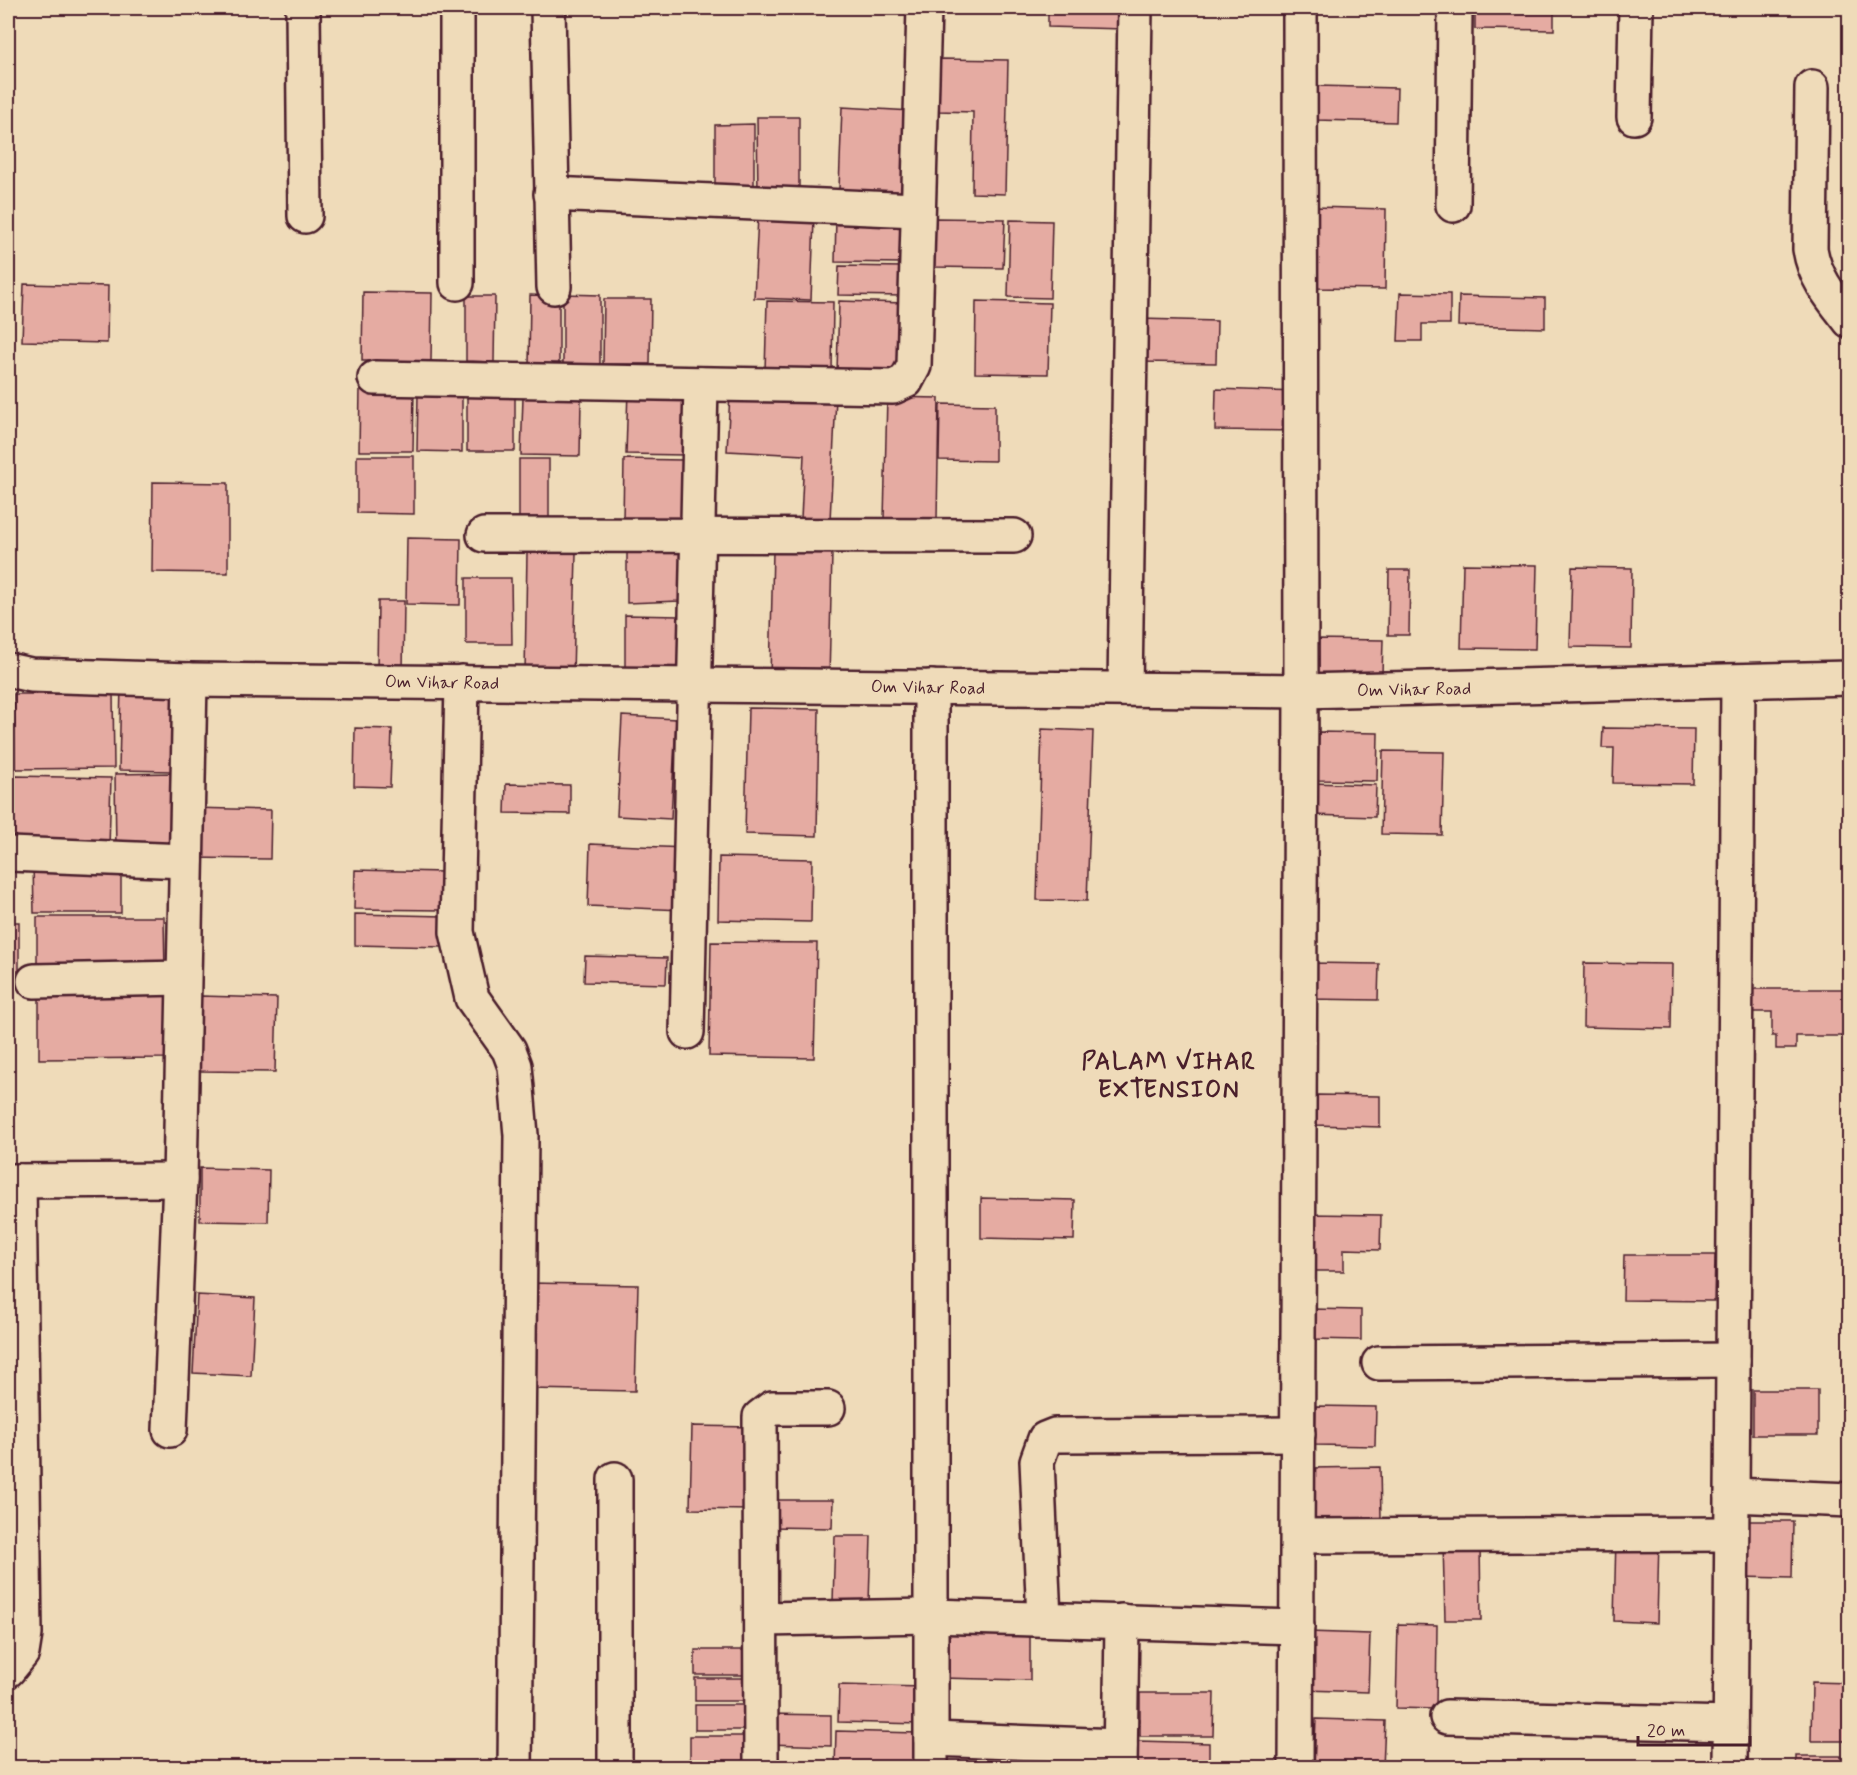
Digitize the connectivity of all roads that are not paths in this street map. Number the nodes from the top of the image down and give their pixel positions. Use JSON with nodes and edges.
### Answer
{"nodes":[{"id":1,"x":303,"y":8,"type":"edge"},
{"id":2,"x":457,"y":8,"type":"edge"},
{"id":3,"x":548,"y":8,"type":"edge"},
{"id":4,"x":924,"y":8,"type":"edge"},
{"id":5,"x":1135,"y":8,"type":"edge"},
{"id":6,"x":1300,"y":8,"type":"edge"},
{"id":7,"x":1455,"y":8,"type":"edge"},
{"id":8,"x":1636,"y":8,"type":"edge"},
{"id":9,"x":1812,"y":87,"type":"dead end"},
{"id":10,"x":1634,"y":117,"type":"dead end"},
{"id":11,"x":551,"y":194,"type":"junction"},
{"id":12,"x":1453,"y":205,"type":"dead end"},
{"id":13,"x":917,"y":210,"type":"junction"},
{"id":14,"x":305,"y":216,"type":"dead end"},
{"id":15,"x":457,"y":283,"type":"dead end"},
{"id":16,"x":554,"y":287,"type":"dead end"},
{"id":17,"x":1850,"y":321,"type":"edge"},
{"id":18,"x":375,"y":378,"type":"dead end"},
{"id":19,"x":701,"y":384,"type":"junction"},
{"id":20,"x":484,"y":535,"type":"dead end"},
{"id":21,"x":698,"y":535,"type":"junction"},
{"id":22,"x":1014,"y":536,"type":"dead end"},
{"id":23,"x":8,"y":670,"type":"edge"},
{"id":24,"x":1850,"y":678,"type":"edge"},
{"id":25,"x":190,"y":680,"type":"junction"},
{"id":26,"x":462,"y":682,"type":"junction"},
{"id":27,"x":1738,"y":682,"type":"junction"},
{"id":28,"x":694,"y":685,"type":"junction"},
{"id":29,"x":931,"y":687,"type":"junction"},
{"id":30,"x":1125,"y":689,"type":"junction"},
{"id":31,"x":1301,"y":691,"type":"junction"},
{"id":32,"x":9,"y":854,"type":"edge"},
{"id":33,"x":186,"y":861,"type":"junction"},
{"id":34,"x":183,"y":978,"type":"junction"},
{"id":35,"x":34,"y":981,"type":"dead end"},
{"id":36,"x":687,"y":1032,"type":"dead end"},
{"id":37,"x":180,"y":1180,"type":"junction"},
{"id":38,"x":13,"y":1181,"type":"edge"},
{"id":39,"x":1733,"y":1360,"type":"junction"},
{"id":40,"x":1379,"y":1363,"type":"dead end"},
{"id":41,"x":828,"y":1408,"type":"dead end"},
{"id":42,"x":170,"y":1430,"type":"dead end"},
{"id":43,"x":1298,"y":1434,"type":"junction"},
{"id":44,"x":615,"y":1479,"type":"dead end"},
{"id":45,"x":1732,"y":1495,"type":"junction"},
{"id":46,"x":1850,"y":1500,"type":"edge"},
{"id":47,"x":1731,"y":1533,"type":"junction"},
{"id":48,"x":1298,"y":1536,"type":"junction"},
{"id":49,"x":931,"y":1616,"type":"junction"},
{"id":50,"x":762,"y":1619,"type":"junction"},
{"id":51,"x":1044,"y":1619,"type":"junction"},
{"id":52,"x":1122,"y":1621,"type":"junction"},
{"id":53,"x":1297,"y":1627,"type":"junction"},
{"id":54,"x":8,"y":1670,"type":"edge"},
{"id":55,"x":1447,"y":1717,"type":"dead end"},
{"id":56,"x":1730,"y":1724,"type":"junction"},
{"id":57,"x":931,"y":1753,"type":"edge"},
{"id":58,"x":1120,"y":1757,"type":"edge"},
{"id":59,"x":514,"y":1767,"type":"edge"},
{"id":60,"x":615,"y":1767,"type":"edge"},
{"id":61,"x":761,"y":1767,"type":"edge"},
{"id":62,"x":1296,"y":1767,"type":"edge"},
{"id":63,"x":1730,"y":1767,"type":"edge"}],
"edges":[{"from":1,"to":14,"type":"street"},
{"from":2,"to":15,"type":"street"},
{"from":3,"to":11,"type":"street"},
{"from":4,"to":13,"type":"street"},
{"from":5,"to":30,"type":"street"},
{"from":6,"to":31,"type":"street"},
{"from":7,"to":12,"type":"street"},
{"from":8,"to":10,"type":"street"},
{"from":9,"to":17,"type":"street"},
{"from":11,"to":13,"type":"street"},
{"from":11,"to":16,"type":"street"},
{"from":13,"to":19,"type":"street"},
{"from":18,"to":19,"type":"street"},
{"from":19,"to":21,"type":"street"},
{"from":20,"to":21,"type":"street"},
{"from":21,"to":22,"type":"street"},
{"from":21,"to":28,"type":"street"},
{"from":23,"to":25,"type":"street","name":"Om Vihar Road"},
{"from":24,"to":27,"type":"street","name":"Om Vihar Road"},
{"from":25,"to":26,"type":"street","name":"Om Vihar Road"},
{"from":25,"to":33,"type":"street"},
{"from":26,"to":28,"type":"street","name":"Om Vihar Road"},
{"from":26,"to":59,"type":"street"},
{"from":27,"to":31,"type":"street","name":"Om Vihar Road"},
{"from":27,"to":39,"type":"street"},
{"from":28,"to":29,"type":"street","name":"Om Vihar Road"},
{"from":28,"to":36,"type":"street"},
{"from":29,"to":30,"type":"street","name":"Om Vihar Road"},
{"from":29,"to":49,"type":"street"},
{"from":30,"to":31,"type":"street","name":"Om Vihar Road"},
{"from":31,"to":43,"type":"street"},
{"from":32,"to":33,"type":"street"},
{"from":33,"to":34,"type":"street"},
{"from":34,"to":35,"type":"street"},
{"from":34,"to":37,"type":"street"},
{"from":37,"to":38,"type":"street"},
{"from":37,"to":42,"type":"street"},
{"from":38,"to":54,"type":"street"},
{"from":39,"to":40,"type":"street"},
{"from":39,"to":45,"type":"street"},
{"from":41,"to":50,"type":"street"},
{"from":43,"to":48,"type":"street"},
{"from":43,"to":51,"type":"street"},
{"from":44,"to":60,"type":"street"},
{"from":45,"to":46,"type":"street"},
{"from":45,"to":47,"type":"street"},
{"from":47,"to":48,"type":"street"},
{"from":47,"to":56,"type":"street"},
{"from":48,"to":53,"type":"street"},
{"from":49,"to":50,"type":"street"},
{"from":49,"to":51,"type":"street"},
{"from":49,"to":57,"type":"street"},
{"from":50,"to":61,"type":"street"},
{"from":51,"to":52,"type":"street"},
{"from":52,"to":53,"type":"street"},
{"from":52,"to":58,"type":"street"},
{"from":53,"to":62,"type":"street"},
{"from":55,"to":56,"type":"street"},
{"from":56,"to":63,"type":"street"},
{"from":57,"to":58,"type":"street"}]}
